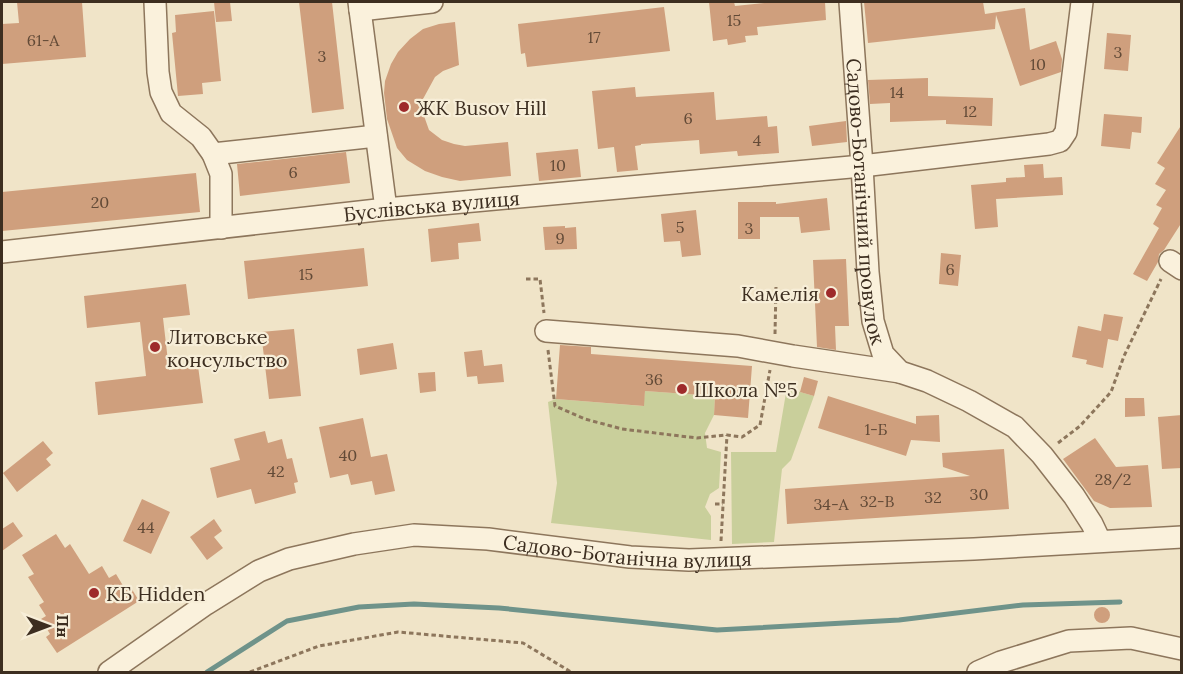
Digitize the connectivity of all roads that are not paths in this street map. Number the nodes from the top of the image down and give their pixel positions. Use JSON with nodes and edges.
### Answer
{"nodes":[{"id":1,"x":155,"y":2,"type":"edge"},
{"id":2,"x":432,"y":2,"type":"edge"},
{"id":3,"x":850,"y":2,"type":"edge"},
{"id":4,"x":1082,"y":2,"type":"edge"},
{"id":5,"x":360,"y":6,"type":"edge"},
{"id":6,"x":376,"y":136,"type":"junction"},
{"id":7,"x":213,"y":154,"type":"junction"},
{"id":8,"x":862,"y":166,"type":"junction"},
{"id":9,"x":386,"y":209,"type":"junction"},
{"id":10,"x":220,"y":228,"type":"junction"},
{"id":11,"x":2,"y":252,"type":"edge"},
{"id":12,"x":546,"y":331,"type":"road end"},
{"id":13,"x":900,"y":372,"type":"junction"},
{"id":14,"x":1182,"y":537,"type":"edge"},
{"id":15,"x":1100,"y":541,"type":"junction"},
{"id":16,"x":1182,"y":649,"type":"edge"},
{"id":17,"x":109,"y":672,"type":"edge"},
{"id":18,"x":978,"y":672,"type":"edge"}],
"edges":[{"from":1,"to":7,"type":"street"},
{"from":2,"to":5,"type":"street"},
{"from":3,"to":8,"type":"street","name":"Садово-Ботанічний провулок"},
{"from":4,"to":8,"type":"street","name":"Буслівська вулиця"},
{"from":5,"to":6,"type":"street"},
{"from":6,"to":7,"type":"street"},
{"from":6,"to":9,"type":"street"},
{"from":7,"to":10,"type":"street"},
{"from":8,"to":9,"type":"street","name":"Буслівська вулиця"},
{"from":8,"to":13,"type":"street","name":"Садово-Ботанічний провулок"},
{"from":9,"to":10,"type":"street","name":"Буслівська вулиця"},
{"from":10,"to":11,"type":"street","name":"Буслівська вулиця"},
{"from":12,"to":13,"type":"street"},
{"from":13,"to":15,"type":"street"},
{"from":14,"to":15,"type":"street","name":"Садово-Ботанічна вулиця"},
{"from":15,"to":17,"type":"street","name":"Садово-Ботанічна вулиця"},
{"from":16,"to":18,"type":"street"}]}
